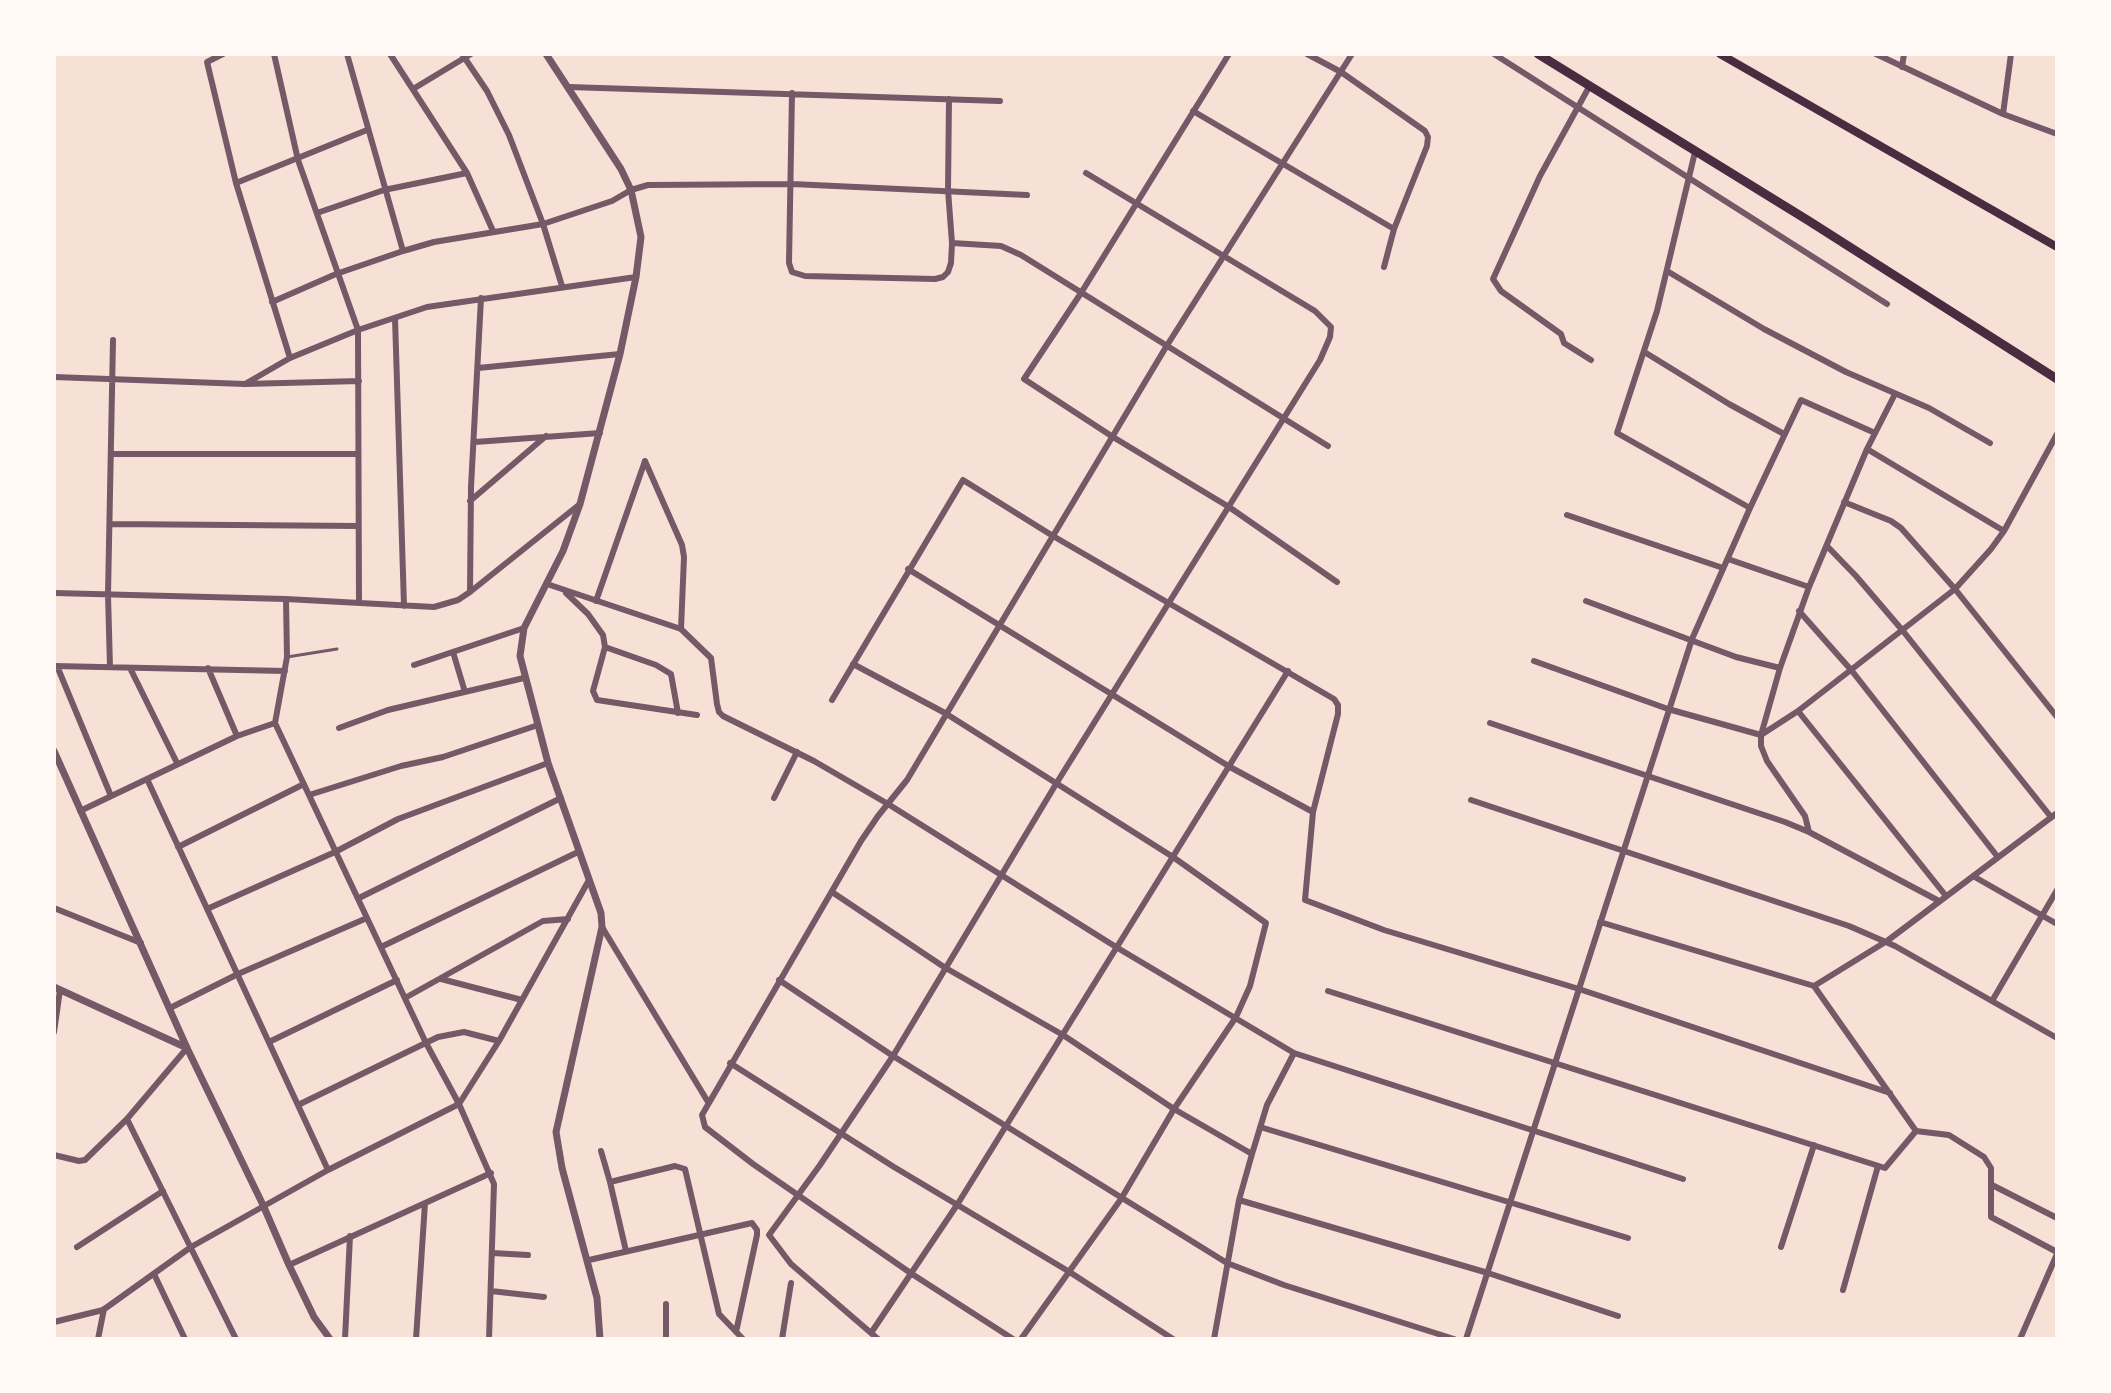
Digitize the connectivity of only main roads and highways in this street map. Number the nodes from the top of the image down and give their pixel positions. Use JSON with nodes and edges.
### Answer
{"nodes":[{"id":1,"x":1538,"y":54,"type":"edge"},
{"id":2,"x":1720,"y":54,"type":"edge"},
{"id":3,"x":2057,"y":247,"type":"edge"},
{"id":4,"x":2057,"y":379,"type":"edge"}],
"edges":[{"from":1,"to":4,"type":"main road"},
{"from":2,"to":3,"type":"main road"}]}
